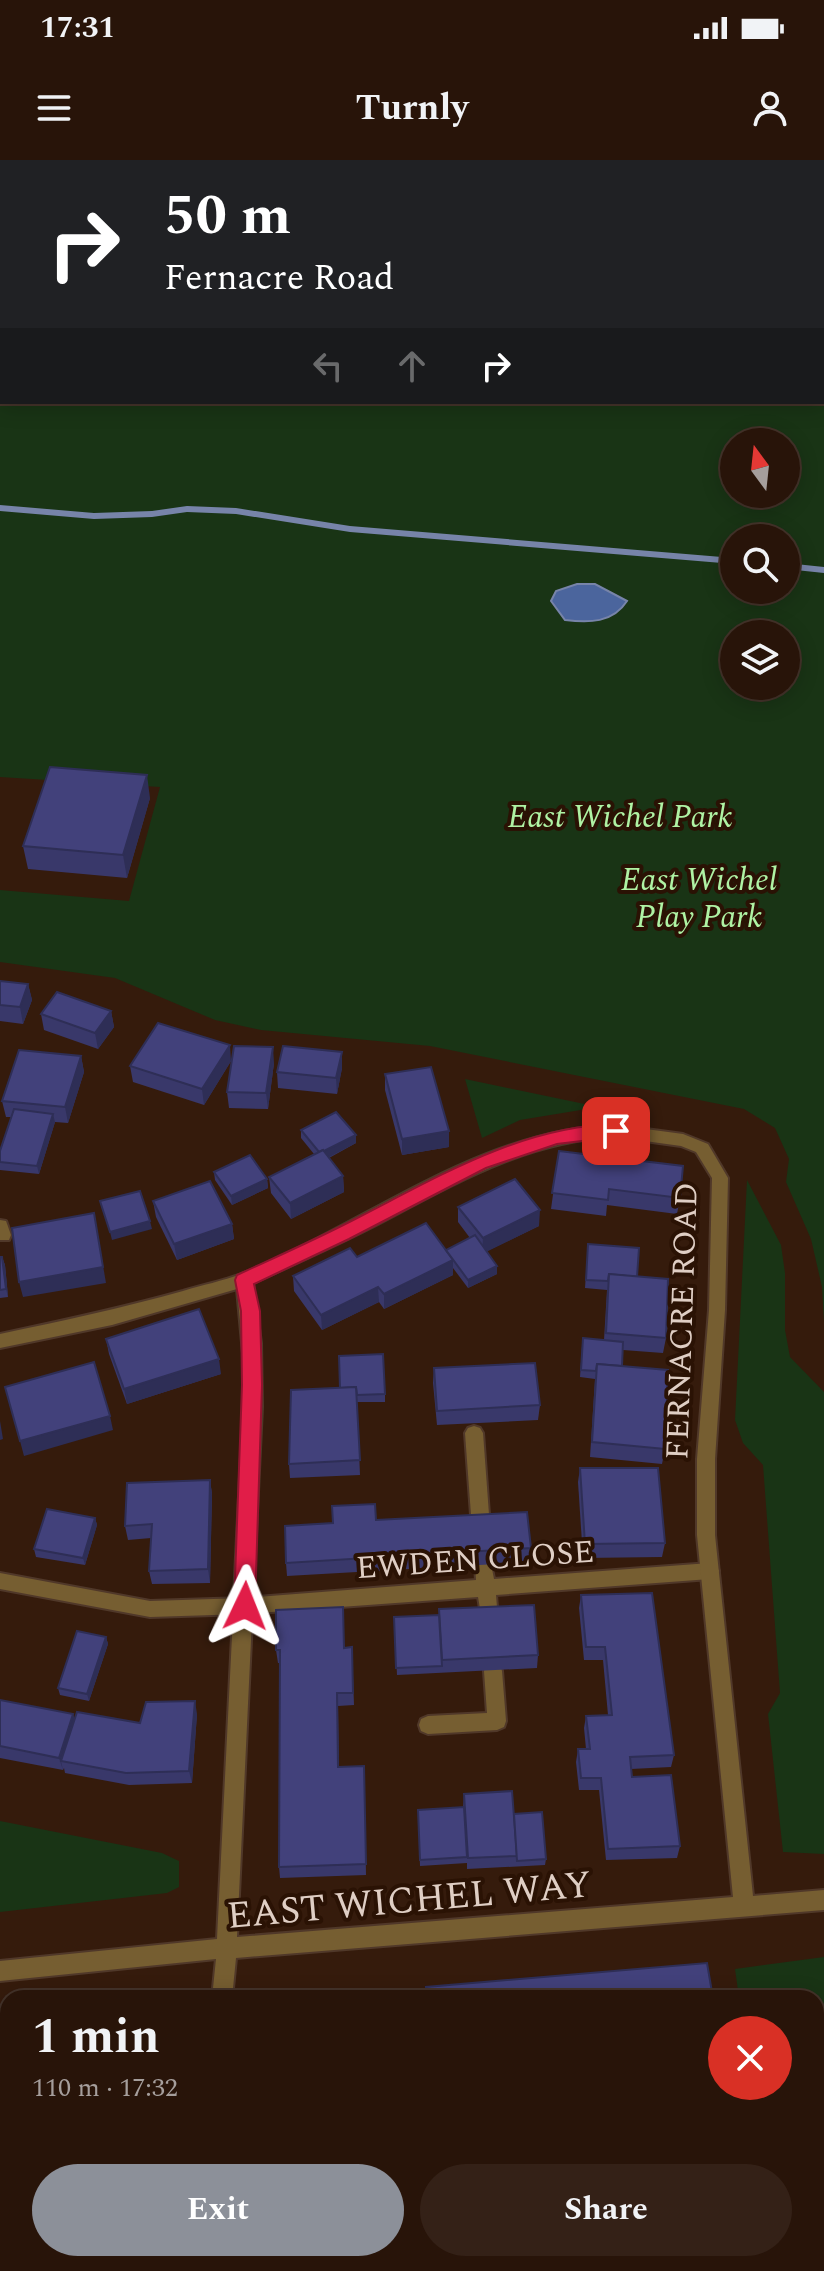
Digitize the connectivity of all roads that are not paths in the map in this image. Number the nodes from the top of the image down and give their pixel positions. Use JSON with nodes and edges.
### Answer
{"nodes":[{"id":1,"x":244,"y":1280,"type":"junction"},
{"id":2,"x":0,"y":1341,"type":"edge"},
{"id":3,"x":474,"y":1433,"type":"edge"},
{"id":4,"x":481,"y":1528,"type":"edge"},
{"id":5,"x":484,"y":1565,"type":"edge"},
{"id":6,"x":710,"y":1571,"type":"junction"},
{"id":7,"x":0,"y":1581,"type":"edge"},
{"id":8,"x":486,"y":1589,"type":"junction"},
{"id":9,"x":245,"y":1606,"type":"junction"},
{"id":10,"x":489,"y":1620,"type":"edge"},
{"id":11,"x":493,"y":1671,"type":"edge"},
{"id":12,"x":428,"y":1725,"type":"dead end"},
{"id":13,"x":824,"y":1900,"type":"edge"},
{"id":14,"x":744,"y":1906,"type":"junction"},
{"id":15,"x":229,"y":1948,"type":"junction"},
{"id":16,"x":0,"y":1971,"type":"edge"},
{"id":17,"x":223,"y":1990,"type":"edge"}],
"edges":[{"from":1,"to":2,"type":"street","name":"FERNACRE ROAD"},
{"from":1,"to":6,"type":"street","name":"FERNACRE ROAD"},
{"from":1,"to":9,"type":"street"},
{"from":3,"to":4,"type":"street"},
{"from":5,"to":8,"type":"street"},
{"from":6,"to":8,"type":"street","name":"EWDEN CLOSE"},
{"from":6,"to":14,"type":"street","name":"FERNACRE ROAD"},
{"from":7,"to":9,"type":"street","name":"EWDEN CLOSE"},
{"from":8,"to":9,"type":"street","name":"EWDEN CLOSE"},
{"from":8,"to":10,"type":"street"},
{"from":9,"to":15,"type":"street"},
{"from":11,"to":12,"type":"street"},
{"from":13,"to":14,"type":"street","name":"EAST WICHEL WAY"},
{"from":14,"to":15,"type":"street","name":"EAST WICHEL WAY"},
{"from":15,"to":16,"type":"street","name":"EAST WICHEL WAY"},
{"from":15,"to":17,"type":"street"}]}
